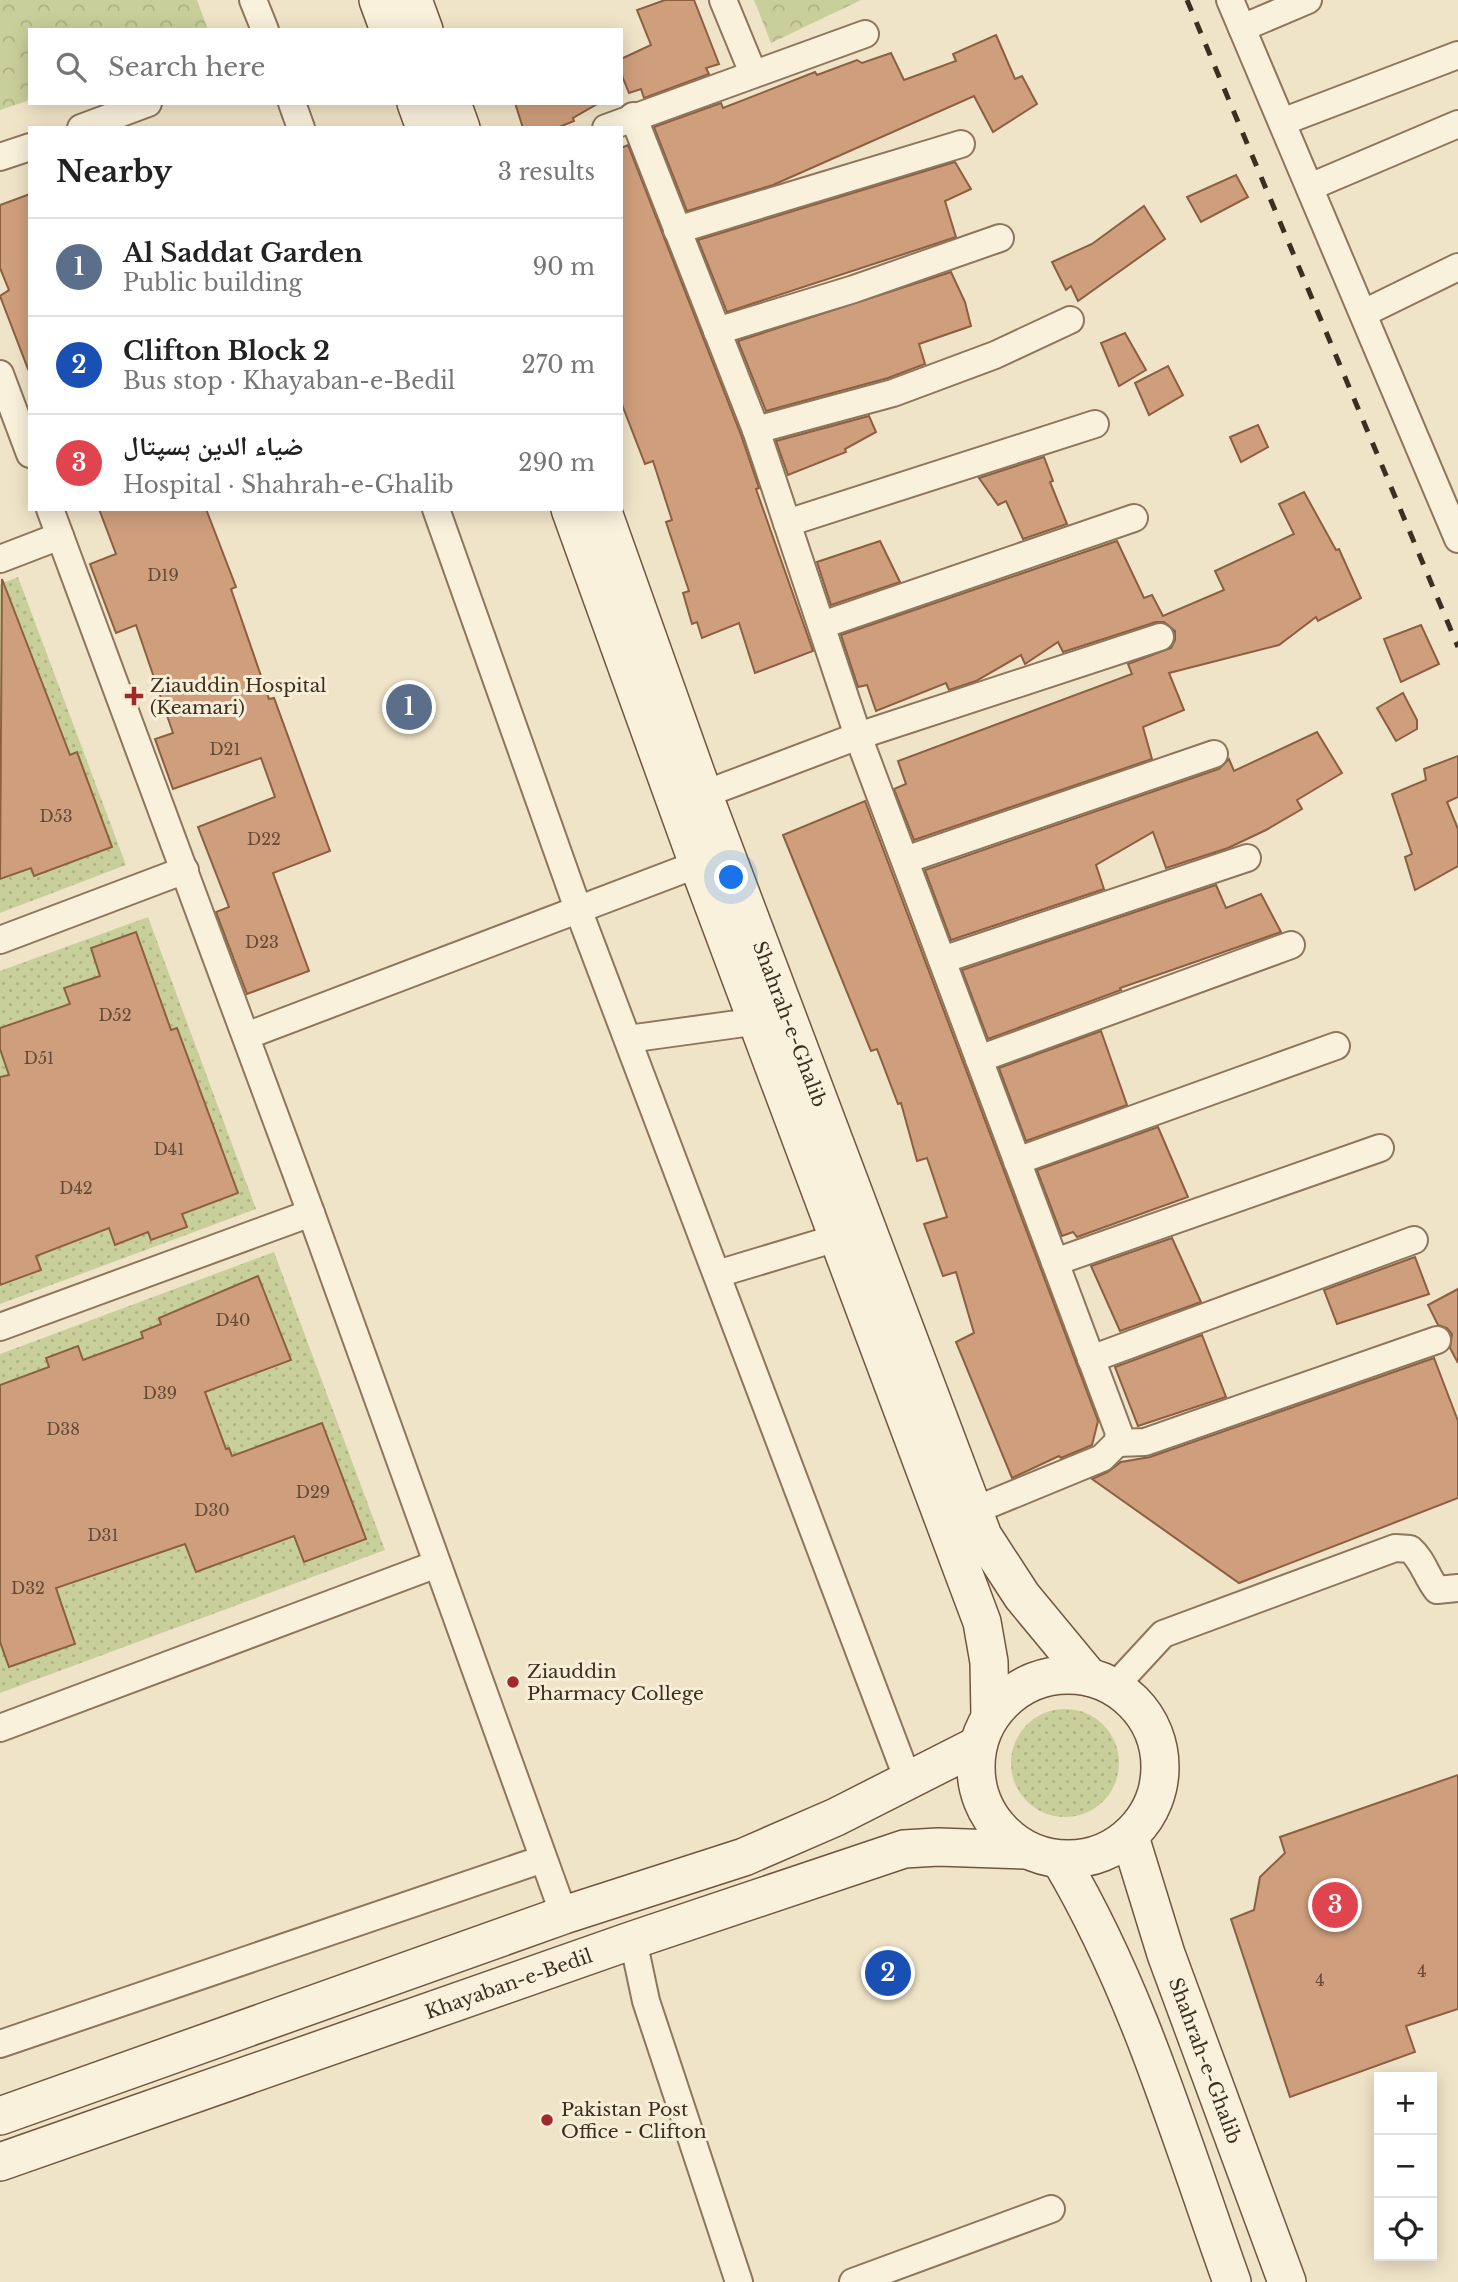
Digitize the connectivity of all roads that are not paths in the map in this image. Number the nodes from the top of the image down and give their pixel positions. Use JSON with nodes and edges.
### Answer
{"nodes":[{"id":1,"x":253,"y":0,"type":"edge"},
{"id":2,"x":378,"y":0,"type":"edge"},
{"id":3,"x":413,"y":0,"type":"edge"},
{"id":4,"x":723,"y":0,"type":"edge"},
{"id":5,"x":1230,"y":0,"type":"edge"},
{"id":6,"x":1308,"y":0,"type":"edge"},
{"id":7,"x":264,"y":28,"type":"edge"},
{"id":8,"x":388,"y":28,"type":"edge"},
{"id":9,"x":423,"y":28,"type":"edge"},
{"id":10,"x":1242,"y":28,"type":"junction"},
{"id":11,"x":865,"y":34,"type":"dead end"},
{"id":12,"x":1458,"y":55,"type":"edge"},
{"id":13,"x":753,"y":73,"type":"junction"},
{"id":14,"x":143,"y":105,"type":"edge"},
{"id":15,"x":293,"y":105,"type":"edge"},
{"id":16,"x":417,"y":105,"type":"edge"},
{"id":17,"x":453,"y":105,"type":"edge"},
{"id":18,"x":633,"y":116,"type":"junction"},
{"id":19,"x":1282,"y":122,"type":"junction"},
{"id":20,"x":1458,"y":124,"type":"edge"},
{"id":21,"x":86,"y":126,"type":"edge"},
{"id":22,"x":300,"y":126,"type":"edge"},
{"id":23,"x":424,"y":126,"type":"edge"},
{"id":24,"x":460,"y":126,"type":"edge"},
{"id":25,"x":610,"y":126,"type":"edge"},
{"id":26,"x":961,"y":144,"type":"dead end"},
{"id":27,"x":28,"y":147,"type":"edge"},
{"id":28,"x":0,"y":157,"type":"edge"},
{"id":29,"x":1310,"y":187,"type":"junction"},
{"id":30,"x":677,"y":230,"type":"junction"},
{"id":31,"x":1000,"y":238,"type":"dead end"},
{"id":32,"x":1458,"y":267,"type":"edge"},
{"id":33,"x":1364,"y":313,"type":"junction"},
{"id":34,"x":1070,"y":320,"type":"dead end"},
{"id":35,"x":717,"y":331,"type":"junction"},
{"id":36,"x":0,"y":374,"type":"edge"},
{"id":37,"x":1095,"y":424,"type":"dead end"},
{"id":38,"x":756,"y":430,"type":"junction"},
{"id":39,"x":28,"y":449,"type":"edge"},
{"id":40,"x":51,"y":511,"type":"edge"},
{"id":41,"x":437,"y":511,"type":"edge"},
{"id":42,"x":571,"y":511,"type":"edge"},
{"id":43,"x":602,"y":511,"type":"edge"},
{"id":44,"x":1134,"y":518,"type":"dead end"},
{"id":45,"x":787,"y":523,"type":"junction"},
{"id":46,"x":60,"y":536,"type":"junction"},
{"id":47,"x":1458,"y":539,"type":"edge"},
{"id":48,"x":0,"y":559,"type":"edge"},
{"id":49,"x":822,"y":625,"type":"junction"},
{"id":50,"x":1160,"y":638,"type":"dead end"},
{"id":51,"x":858,"y":736,"type":"junction"},
{"id":52,"x":1214,"y":754,"type":"dead end"},
{"id":53,"x":691,"y":800,"type":"junction"},
{"id":54,"x":1247,"y":858,"type":"dead end"},
{"id":55,"x":905,"y":860,"type":"junction"},
{"id":56,"x":698,"y":864,"type":"junction"},
{"id":57,"x":185,"y":870,"type":"junction"},
{"id":58,"x":578,"y":909,"type":"junction"},
{"id":59,"x":0,"y":940,"type":"edge"},
{"id":60,"x":1292,"y":945,"type":"dead end"},
{"id":61,"x":942,"y":960,"type":"junction"},
{"id":62,"x":759,"y":1021,"type":"junction"},
{"id":63,"x":246,"y":1036,"type":"junction"},
{"id":64,"x":628,"y":1039,"type":"junction"},
{"id":65,"x":1336,"y":1046,"type":"dead end"},
{"id":66,"x":979,"y":1059,"type":"junction"},
{"id":67,"x":1380,"y":1148,"type":"dead end"},
{"id":68,"x":1017,"y":1161,"type":"junction"},
{"id":69,"x":311,"y":1213,"type":"junction"},
{"id":70,"x":839,"y":1237,"type":"junction"},
{"id":71,"x":1414,"y":1240,"type":"dead end"},
{"id":72,"x":1055,"y":1262,"type":"junction"},
{"id":73,"x":717,"y":1274,"type":"junction"},
{"id":74,"x":0,"y":1327,"type":"edge"},
{"id":75,"x":1437,"y":1340,"type":"dead end"},
{"id":76,"x":1091,"y":1359,"type":"junction"},
{"id":77,"x":1117,"y":1443,"type":"junction"},
{"id":78,"x":967,"y":1522,"type":"junction"},
{"id":79,"x":438,"y":1564,"type":"junction"},
{"id":80,"x":1458,"y":1588,"type":"edge"},
{"id":81,"x":1101,"y":1682,"type":"junction"},
{"id":82,"x":0,"y":1728,"type":"edge"},
{"id":83,"x":984,"y":1731,"type":"junction"},
{"id":84,"x":908,"y":1780,"type":"junction"},
{"id":85,"x":1130,"y":1837,"type":"junction"},
{"id":86,"x":1026,"y":1850,"type":"junction"},
{"id":87,"x":543,"y":1858,"type":"junction"},
{"id":88,"x":1061,"y":1861,"type":"junction"},
{"id":89,"x":564,"y":1915,"type":"junction"},
{"id":90,"x":633,"y":1940,"type":"junction"},
{"id":91,"x":0,"y":2044,"type":"edge"},
{"id":92,"x":0,"y":2116,"type":"edge"},
{"id":93,"x":0,"y":2162,"type":"edge"},
{"id":94,"x":1051,"y":2209,"type":"dead end"},
{"id":95,"x":739,"y":2282,"type":"edge"},
{"id":96,"x":853,"y":2282,"type":"edge"},
{"id":97,"x":1233,"y":2282,"type":"edge"},
{"id":98,"x":1287,"y":2282,"type":"edge"}],
"edges":[{"from":1,"to":7,"type":"street"},
{"from":2,"to":8,"type":"main road"},
{"from":3,"to":9,"type":"main road"},
{"from":4,"to":13,"type":"street"},
{"from":5,"to":10,"type":"street"},
{"from":6,"to":10,"type":"street"},
{"from":10,"to":19,"type":"street"},
{"from":11,"to":13,"type":"street"},
{"from":12,"to":19,"type":"street"},
{"from":13,"to":18,"type":"street"},
{"from":14,"to":21,"type":"street"},
{"from":15,"to":22,"type":"street"},
{"from":16,"to":23,"type":"main road"},
{"from":17,"to":24,"type":"main road"},
{"from":18,"to":25,"type":"street"},
{"from":18,"to":30,"type":"street"},
{"from":19,"to":29,"type":"street"},
{"from":20,"to":29,"type":"street"},
{"from":26,"to":30,"type":"street"},
{"from":27,"to":28,"type":"street"},
{"from":29,"to":33,"type":"street"},
{"from":30,"to":35,"type":"street"},
{"from":31,"to":35,"type":"street"},
{"from":32,"to":33,"type":"street"},
{"from":33,"to":47,"type":"street"},
{"from":34,"to":38,"type":"street"},
{"from":35,"to":38,"type":"street"},
{"from":36,"to":39,"type":"street"},
{"from":37,"to":45,"type":"street"},
{"from":38,"to":45,"type":"street"},
{"from":40,"to":46,"type":"street"},
{"from":41,"to":58,"type":"street"},
{"from":42,"to":53,"type":"main road","name":"Shahrah-e-Ghalib"},
{"from":43,"to":53,"type":"main road","name":"Shahrah-e-Ghalib"},
{"from":44,"to":49,"type":"street"},
{"from":45,"to":49,"type":"street"},
{"from":46,"to":48,"type":"street"},
{"from":46,"to":57,"type":"street"},
{"from":49,"to":51,"type":"street"},
{"from":50,"to":51,"type":"street"},
{"from":51,"to":53,"type":"street"},
{"from":51,"to":55,"type":"street"},
{"from":52,"to":55,"type":"street"},
{"from":53,"to":56,"type":"main road","name":"Shahrah-e-Ghalib"},
{"from":53,"to":78,"type":"main road","name":"Shahrah-e-Ghalib"},
{"from":54,"to":61,"type":"street"},
{"from":55,"to":61,"type":"street"},
{"from":56,"to":58,"type":"street"},
{"from":56,"to":62,"type":"main road","name":"Shahrah-e-Ghalib"},
{"from":57,"to":59,"type":"street"},
{"from":57,"to":63,"type":"street"},
{"from":58,"to":63,"type":"street"},
{"from":58,"to":64,"type":"street"},
{"from":60,"to":66,"type":"street"},
{"from":61,"to":66,"type":"street"},
{"from":62,"to":64,"type":"street"},
{"from":62,"to":70,"type":"main road","name":"Shahrah-e-Ghalib"},
{"from":63,"to":69,"type":"street"},
{"from":64,"to":73,"type":"street"},
{"from":65,"to":68,"type":"street"},
{"from":66,"to":68,"type":"street"},
{"from":67,"to":72,"type":"street"},
{"from":68,"to":72,"type":"street"},
{"from":69,"to":74,"type":"street"},
{"from":69,"to":79,"type":"street"},
{"from":70,"to":73,"type":"street"},
{"from":70,"to":78,"type":"main road","name":"Shahrah-e-Ghalib"},
{"from":71,"to":76,"type":"street"},
{"from":72,"to":76,"type":"street"},
{"from":73,"to":84,"type":"street"},
{"from":75,"to":77,"type":"street"},
{"from":76,"to":77,"type":"street"},
{"from":77,"to":78,"type":"street"},
{"from":78,"to":81,"type":"main road"},
{"from":78,"to":83,"type":"main road"},
{"from":79,"to":82,"type":"street"},
{"from":79,"to":87,"type":"street"},
{"from":80,"to":81,"type":"street"},
{"from":81,"to":83,"type":"main road"},
{"from":81,"to":85,"type":"main road"},
{"from":83,"to":84,"type":"main road"},
{"from":83,"to":86,"type":"main road"},
{"from":84,"to":89,"type":"main road"},
{"from":85,"to":88,"type":"main road"},
{"from":85,"to":98,"type":"main road","name":"Shahrah-e-Ghalib"},
{"from":86,"to":88,"type":"main road"},
{"from":86,"to":90,"type":"main road","name":"Khayaban-e-Bedil"},
{"from":87,"to":89,"type":"street"},
{"from":87,"to":91,"type":"street"},
{"from":88,"to":97,"type":"main road"},
{"from":89,"to":92,"type":"main road"},
{"from":90,"to":93,"type":"main road","name":"Khayaban-e-Bedil"},
{"from":90,"to":95,"type":"street"},
{"from":94,"to":96,"type":"street"}]}
